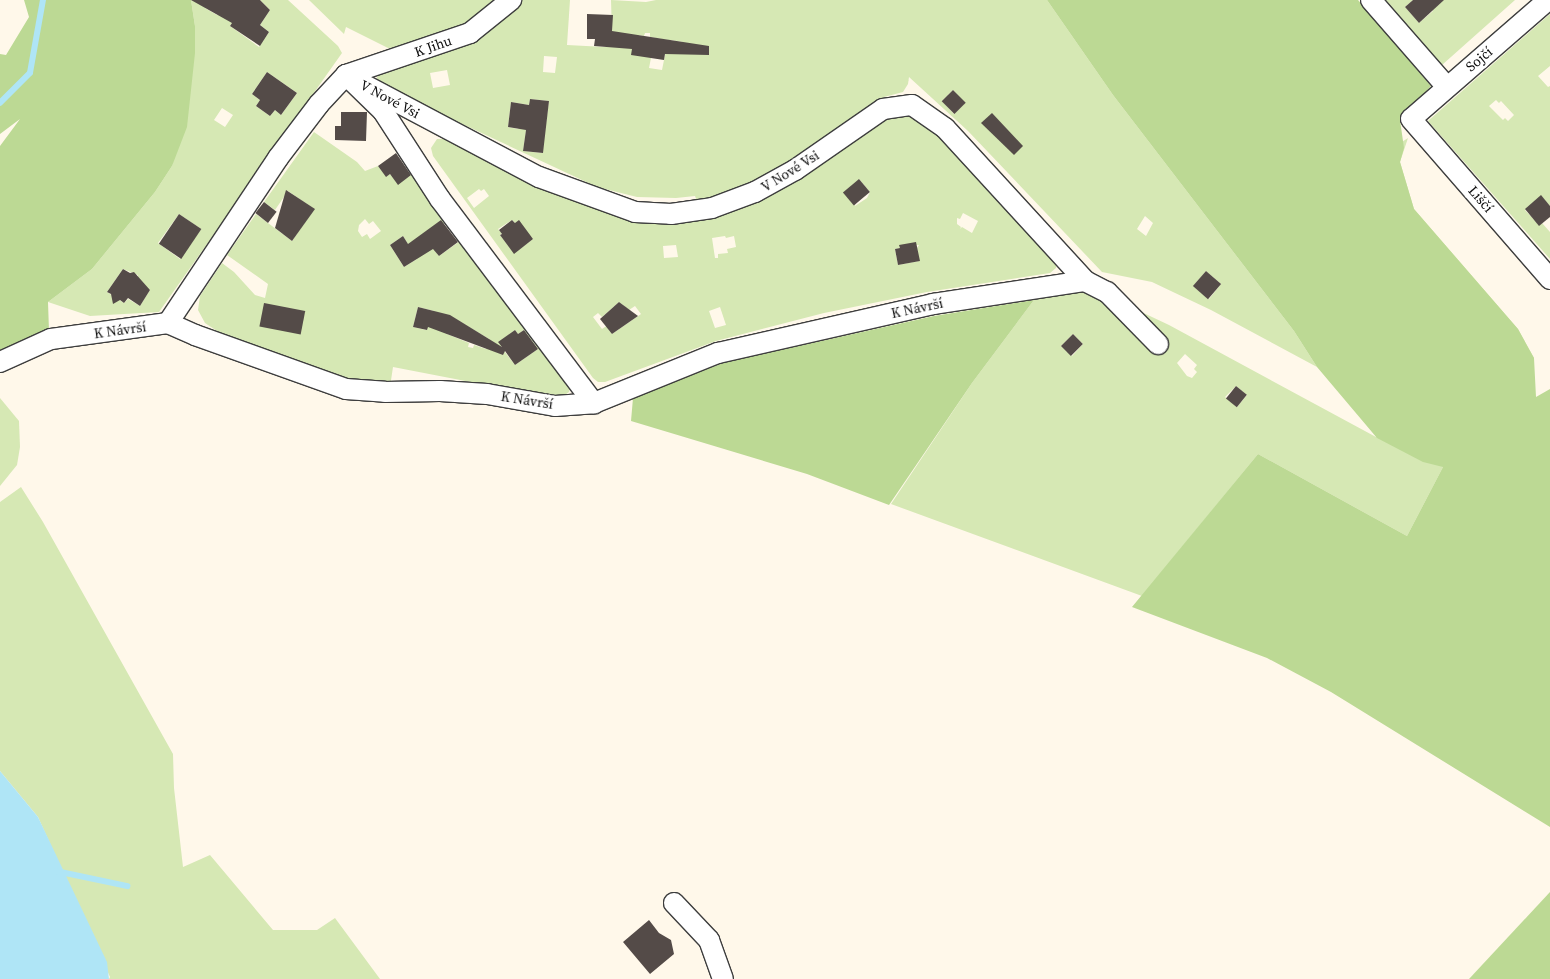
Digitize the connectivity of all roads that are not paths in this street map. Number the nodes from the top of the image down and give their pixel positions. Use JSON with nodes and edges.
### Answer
{"nodes":[{"id":1,"x":511,"y":0,"type":"edge"},
{"id":2,"x":1371,"y":0,"type":"edge"},
{"id":3,"x":1548,"y":0,"type":"edge"},
{"id":4,"x":346,"y":75,"type":"junction"},
{"id":5,"x":1446,"y":86,"type":"junction"},
{"id":6,"x":1411,"y":119,"type":"joint"},
{"id":7,"x":1550,"y":280,"type":"edge"},
{"id":8,"x":1085,"y":281,"type":"junction"},
{"id":9,"x":168,"y":323,"type":"junction"},
{"id":10,"x":1158,"y":344,"type":"dead end"},
{"id":11,"x":0,"y":362,"type":"edge"},
{"id":12,"x":594,"y":403,"type":"junction"},
{"id":13,"x":674,"y":903,"type":"dead end"},
{"id":14,"x":723,"y":979,"type":"edge"}],
"edges":[{"from":1,"to":4,"type":"street","name":"K Jihu"},
{"from":2,"to":5,"type":"street"},
{"from":3,"to":5,"type":"street","name":"Sojčí"},
{"from":4,"to":8,"type":"street","name":"V Nové Vsi"},
{"from":4,"to":9,"type":"street","name":"V Nové Vsi"},
{"from":4,"to":12,"type":"street","name":"V Nové Vsi"},
{"from":5,"to":6,"type":"street","name":"Sojčí"},
{"from":6,"to":7,"type":"street","name":"Liščí"},
{"from":8,"to":10,"type":"street","name":"V Nové Vsi"},
{"from":8,"to":12,"type":"street","name":"K Návrší"},
{"from":9,"to":11,"type":"street","name":"K Návrší"},
{"from":9,"to":12,"type":"street","name":"K Návrší"},
{"from":13,"to":14,"type":"street"}]}
